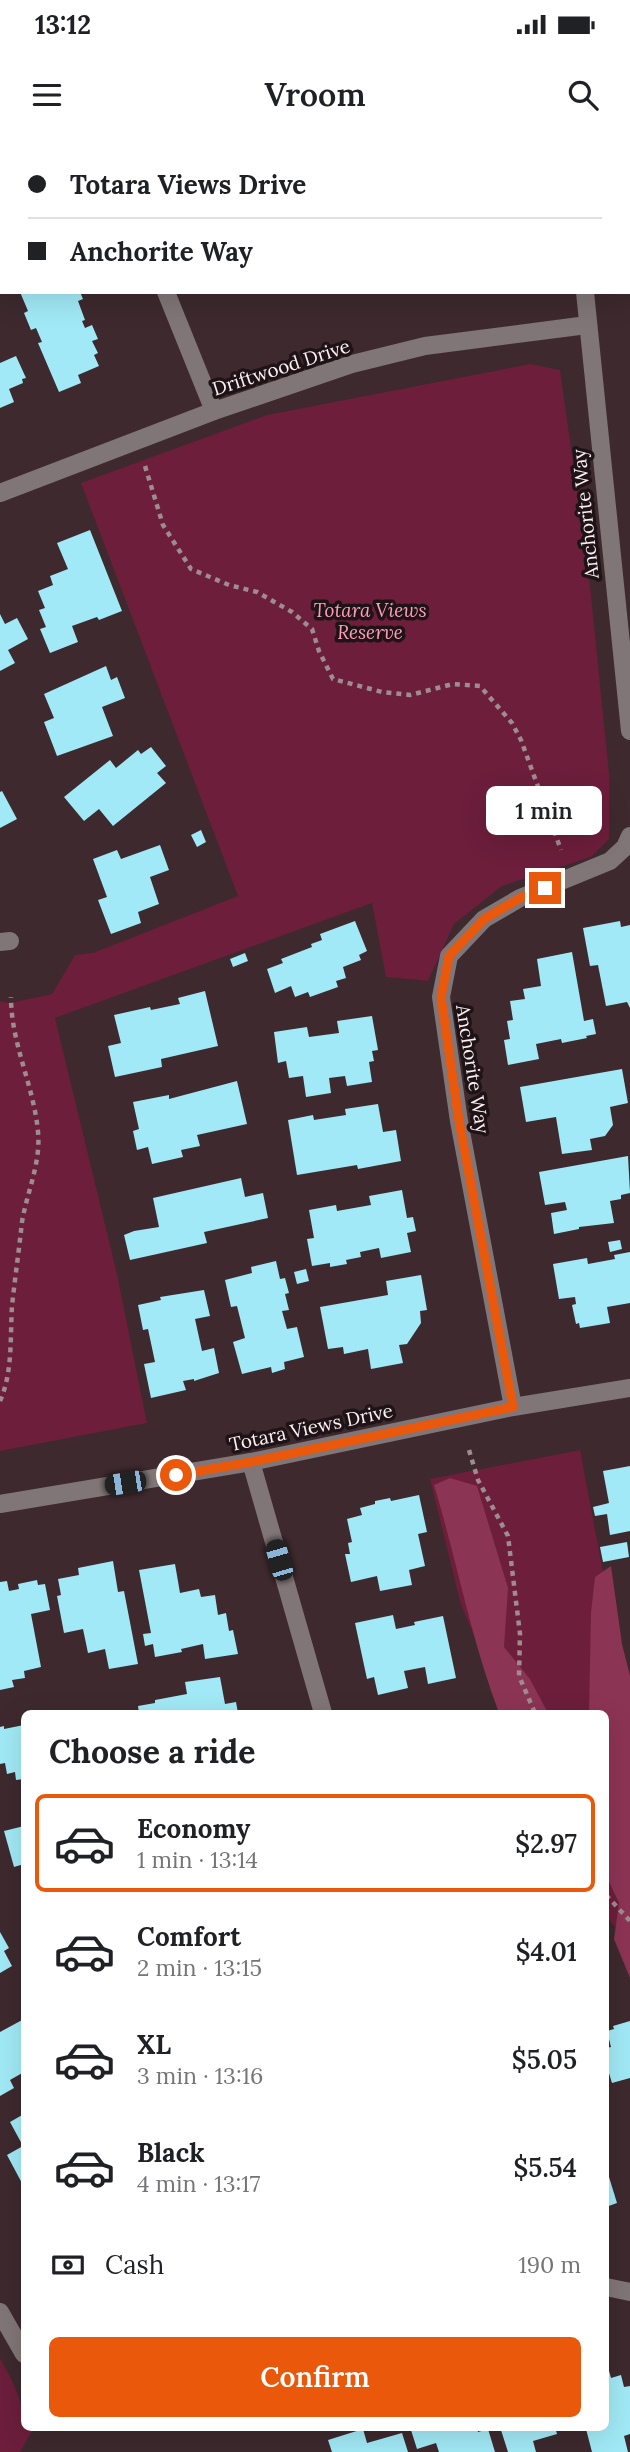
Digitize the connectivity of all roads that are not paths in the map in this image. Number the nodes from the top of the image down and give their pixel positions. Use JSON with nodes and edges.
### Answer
{"nodes":[{"id":1,"x":167,"y":294,"type":"edge"},
{"id":2,"x":585,"y":294,"type":"edge"},
{"id":3,"x":587,"y":325,"type":"junction"},
{"id":4,"x":214,"y":411,"type":"junction"},
{"id":5,"x":0,"y":493,"type":"edge"},
{"id":6,"x":630,"y":731,"type":"edge"},
{"id":7,"x":630,"y":836,"type":"edge"},
{"id":8,"x":630,"y":1388,"type":"edge"},
{"id":9,"x":513,"y":1407,"type":"junction"},
{"id":10,"x":251,"y":1462,"type":"junction"},
{"id":11,"x":0,"y":1504,"type":"edge"},
{"id":12,"x":322,"y":1710,"type":"edge"},
{"id":13,"x":609,"y":2288,"type":"edge"},
{"id":14,"x":630,"y":2292,"type":"edge"},
{"id":15,"x":0,"y":2312,"type":"edge"},
{"id":16,"x":21,"y":2349,"type":"edge"}],
"edges":[{"from":1,"to":4,"type":"street"},
{"from":2,"to":3,"type":"street","name":"Anchorite Way"},
{"from":3,"to":4,"type":"street","name":"Driftwood Drive"},
{"from":3,"to":6,"type":"street","name":"Anchorite Way"},
{"from":4,"to":5,"type":"street","name":"Driftwood Drive"},
{"from":7,"to":9,"type":"street","name":"Anchorite Way"},
{"from":8,"to":9,"type":"street","name":"Totara Views Drive"},
{"from":9,"to":10,"type":"street","name":"Totara Views Drive"},
{"from":10,"to":11,"type":"street","name":"Totara Views Drive"},
{"from":10,"to":12,"type":"street"},
{"from":13,"to":14,"type":"street"},
{"from":15,"to":16,"type":"street"}]}
